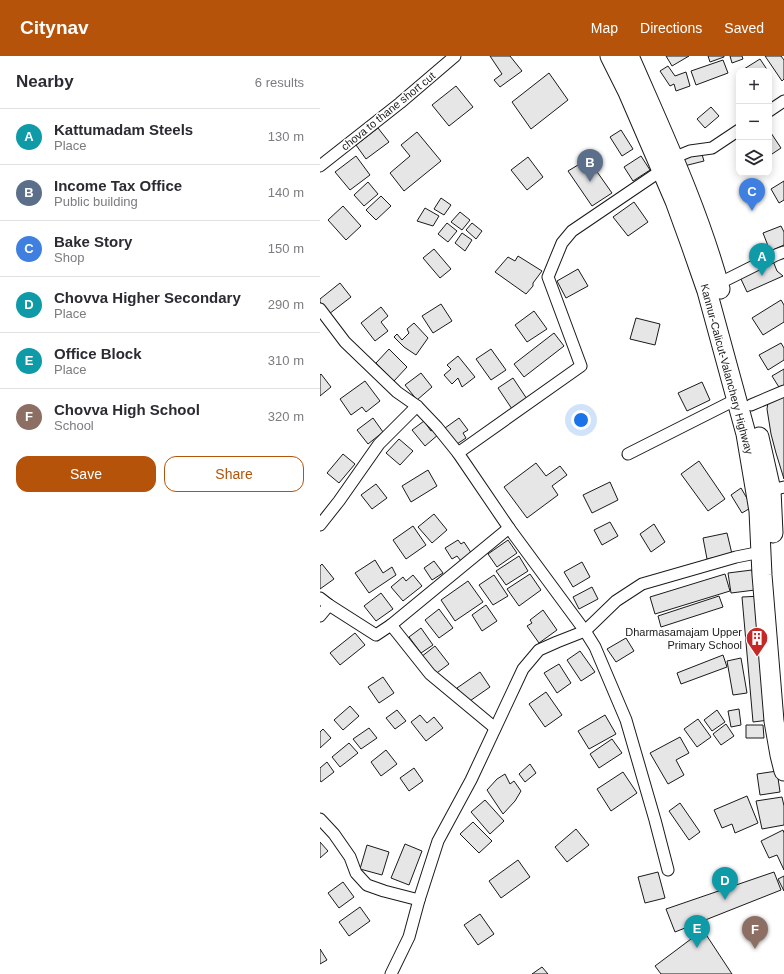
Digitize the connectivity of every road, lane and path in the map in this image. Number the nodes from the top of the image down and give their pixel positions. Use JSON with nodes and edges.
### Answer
{"nodes":[{"id":1,"x":454,"y":56,"type":"edge"},
{"id":2,"x":610,"y":56,"type":"edge"},
{"id":3,"x":628,"y":56,"type":"edge"},
{"id":4,"x":784,"y":101,"type":"edge"},
{"id":5,"x":772,"y":109,"type":"edge"},
{"id":6,"x":736,"y":132,"type":"edge"},
{"id":7,"x":667,"y":164,"type":"junction"},
{"id":8,"x":320,"y":166,"type":"edge"},
{"id":9,"x":677,"y":187,"type":"junction"},
{"id":10,"x":784,"y":252,"type":"edge"},
{"id":11,"x":718,"y":284,"type":"junction"},
{"id":12,"x":320,"y":309,"type":"edge"},
{"id":13,"x":784,"y":391,"type":"edge"},
{"id":14,"x":744,"y":402,"type":"junction"},
{"id":15,"x":417,"y":406,"type":"junction"},
{"id":16,"x":458,"y":453,"type":"junction"},
{"id":17,"x":628,"y":454,"type":"dead end"},
{"id":18,"x":777,"y":489,"type":"edge"},
{"id":19,"x":320,"y":525,"type":"edge"},
{"id":20,"x":509,"y":528,"type":"junction"},
{"id":21,"x":768,"y":550,"type":"junction"},
{"id":22,"x":324,"y":602,"type":"edge"},
{"id":23,"x":320,"y":616,"type":"edge"},
{"id":24,"x":391,"y":625,"type":"junction"},
{"id":25,"x":585,"y":631,"type":"junction"},
{"id":26,"x":784,"y":704,"type":"edge"},
{"id":27,"x":495,"y":728,"type":"junction"},
{"id":28,"x":784,"y":771,"type":"edge"},
{"id":29,"x":320,"y":819,"type":"edge"},
{"id":30,"x":668,"y":870,"type":"dead end"},
{"id":31,"x":419,"y":900,"type":"junction"},
{"id":32,"x":391,"y":974,"type":"edge"}],
"edges":[{"from":1,"to":8,"type":"street","name":"chova to thane short cut"},
{"from":2,"to":7,"type":"highway","name":"Kannur-Calicut-Valanchery Highway"},
{"from":3,"to":7,"type":"highway","name":"Kannur-Calicut-Valanchery Highway"},
{"from":4,"to":5,"type":"street"},
{"from":6,"to":7,"type":"street"},
{"from":7,"to":9,"type":"highway","name":"Kannur-Calicut-Valanchery Highway"},
{"from":7,"to":16,"type":"street"},
{"from":9,"to":11,"type":"highway","name":"Kannur-Calicut-Valanchery Highway"},
{"from":9,"to":14,"type":"highway","name":"Kannur-Calicut-Valanchery Highway"},
{"from":10,"to":11,"type":"street"},
{"from":11,"to":14,"type":"highway","name":"Kannur-Calicut-Valanchery Highway"},
{"from":12,"to":15,"type":"street"},
{"from":13,"to":14,"type":"street"},
{"from":14,"to":17,"type":"street"},
{"from":14,"to":18,"type":"highway","name":"Kannur-Calicut-Valanchery Highway"},
{"from":14,"to":21,"type":"highway","name":"Kannur-Calicut-Valanchery Highway"},
{"from":15,"to":16,"type":"street"},
{"from":15,"to":19,"type":"street"},
{"from":16,"to":20,"type":"street"},
{"from":18,"to":21,"type":"highway","name":"Kannur-Calicut-Valanchery Highway"},
{"from":20,"to":24,"type":"street"},
{"from":20,"to":25,"type":"street"},
{"from":21,"to":25,"type":"street"},
{"from":21,"to":26,"type":"highway","name":"Kannur-Calicut-Valanchery Highway"},
{"from":21,"to":28,"type":"highway","name":"Kannur-Calicut-Valanchery Highway"},
{"from":22,"to":23,"type":"street"},
{"from":22,"to":24,"type":"street"},
{"from":24,"to":27,"type":"street"},
{"from":25,"to":27,"type":"street"},
{"from":25,"to":30,"type":"street"},
{"from":27,"to":31,"type":"street"},
{"from":29,"to":31,"type":"street"},
{"from":31,"to":32,"type":"street"}]}
